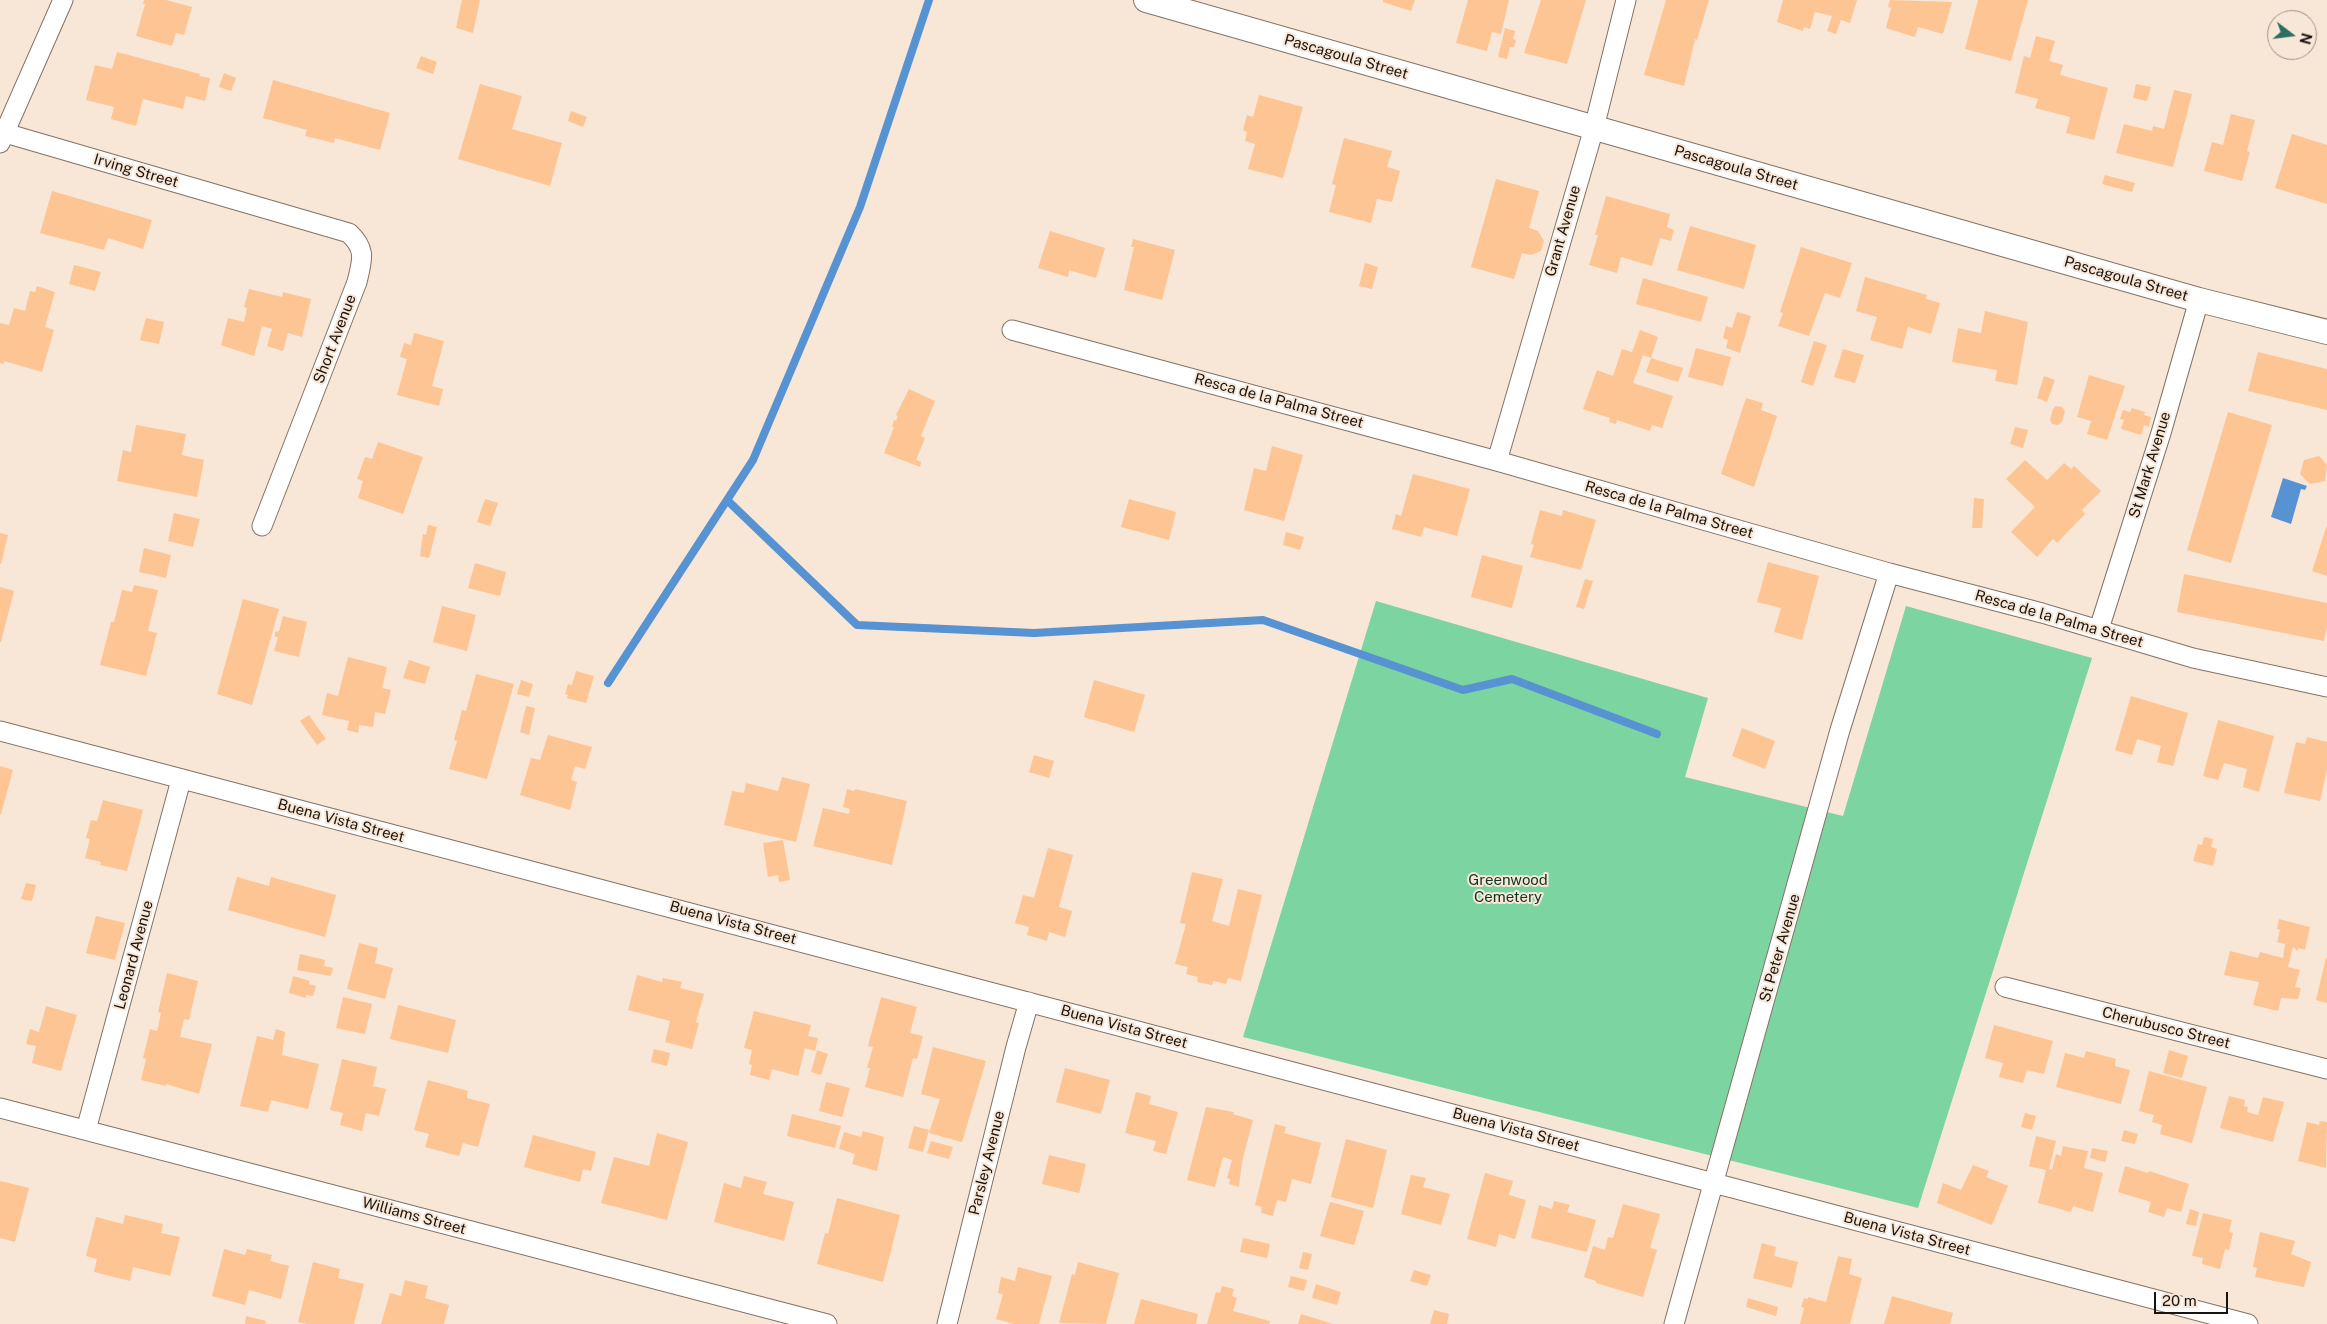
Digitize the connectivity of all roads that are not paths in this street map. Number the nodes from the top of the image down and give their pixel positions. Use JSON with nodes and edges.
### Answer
{"nodes":[{"id":1,"x":63,"y":0,"type":"edge"},
{"id":2,"x":1146,"y":0,"type":"edge"},
{"id":3,"x":1626,"y":0,"type":"edge"},
{"id":4,"x":1594,"y":128,"type":"junction"},
{"id":5,"x":2,"y":138,"type":"edge"},
{"id":6,"x":267,"y":209,"type":"joint"},
{"id":7,"x":2199,"y":300,"type":"junction"},
{"id":8,"x":1012,"y":330,"type":"dead end"},
{"id":9,"x":2327,"y":332,"type":"edge"},
{"id":10,"x":1497,"y":461,"type":"junction"},
{"id":11,"x":262,"y":526,"type":"dead end"},
{"id":12,"x":1889,"y":573,"type":"junction"},
{"id":13,"x":2099,"y":629,"type":"junction"},
{"id":14,"x":2327,"y":687,"type":"edge"},
{"id":15,"x":0,"y":731,"type":"edge"},
{"id":16,"x":181,"y":780,"type":"junction"},
{"id":17,"x":2005,"y":987,"type":"dead end"},
{"id":18,"x":1029,"y":1002,"type":"junction"},
{"id":19,"x":2327,"y":1069,"type":"edge"},
{"id":20,"x":0,"y":1108,"type":"edge"},
{"id":21,"x":86,"y":1130,"type":"junction"},
{"id":22,"x":1713,"y":1183,"type":"junction"},
{"id":23,"x":827,"y":1324,"type":"edge"},
{"id":24,"x":947,"y":1324,"type":"edge"},
{"id":25,"x":1674,"y":1324,"type":"edge"},
{"id":26,"x":2248,"y":1324,"type":"edge"}],
"edges":[{"from":1,"to":5,"type":"street"},
{"from":2,"to":4,"type":"street","name":"Pascagoula Street"},
{"from":3,"to":4,"type":"street","name":"Grant Avenue"},
{"from":4,"to":7,"type":"street","name":"Pascagoula Street"},
{"from":4,"to":10,"type":"street","name":"Grant Avenue"},
{"from":5,"to":6,"type":"street","name":"Irving Street"},
{"from":6,"to":11,"type":"street","name":"Short Avenue"},
{"from":7,"to":9,"type":"street","name":"Pascagoula Street"},
{"from":7,"to":13,"type":"street","name":"St Mark Avenue"},
{"from":8,"to":10,"type":"street","name":"Resca de la Palma Street"},
{"from":10,"to":12,"type":"street","name":"Resca de la Palma Street"},
{"from":12,"to":13,"type":"street","name":"Resca de la Palma Street"},
{"from":12,"to":22,"type":"street","name":"St Peter Avenue"},
{"from":13,"to":14,"type":"street","name":"Resca de la Palma Street"},
{"from":15,"to":16,"type":"street","name":"Buena Vista Street"},
{"from":16,"to":18,"type":"street","name":"Buena Vista Street"},
{"from":16,"to":21,"type":"street","name":"Leonard Avenue"},
{"from":17,"to":19,"type":"street","name":"Cherubusco Street"},
{"from":18,"to":22,"type":"street","name":"Buena Vista Street"},
{"from":18,"to":24,"type":"street","name":"Parsley Avenue"},
{"from":20,"to":21,"type":"street","name":"Williams Street"},
{"from":21,"to":23,"type":"street","name":"Williams Street"},
{"from":22,"to":25,"type":"street","name":"St Peter Avenue"},
{"from":22,"to":26,"type":"street","name":"Buena Vista Street"}]}
